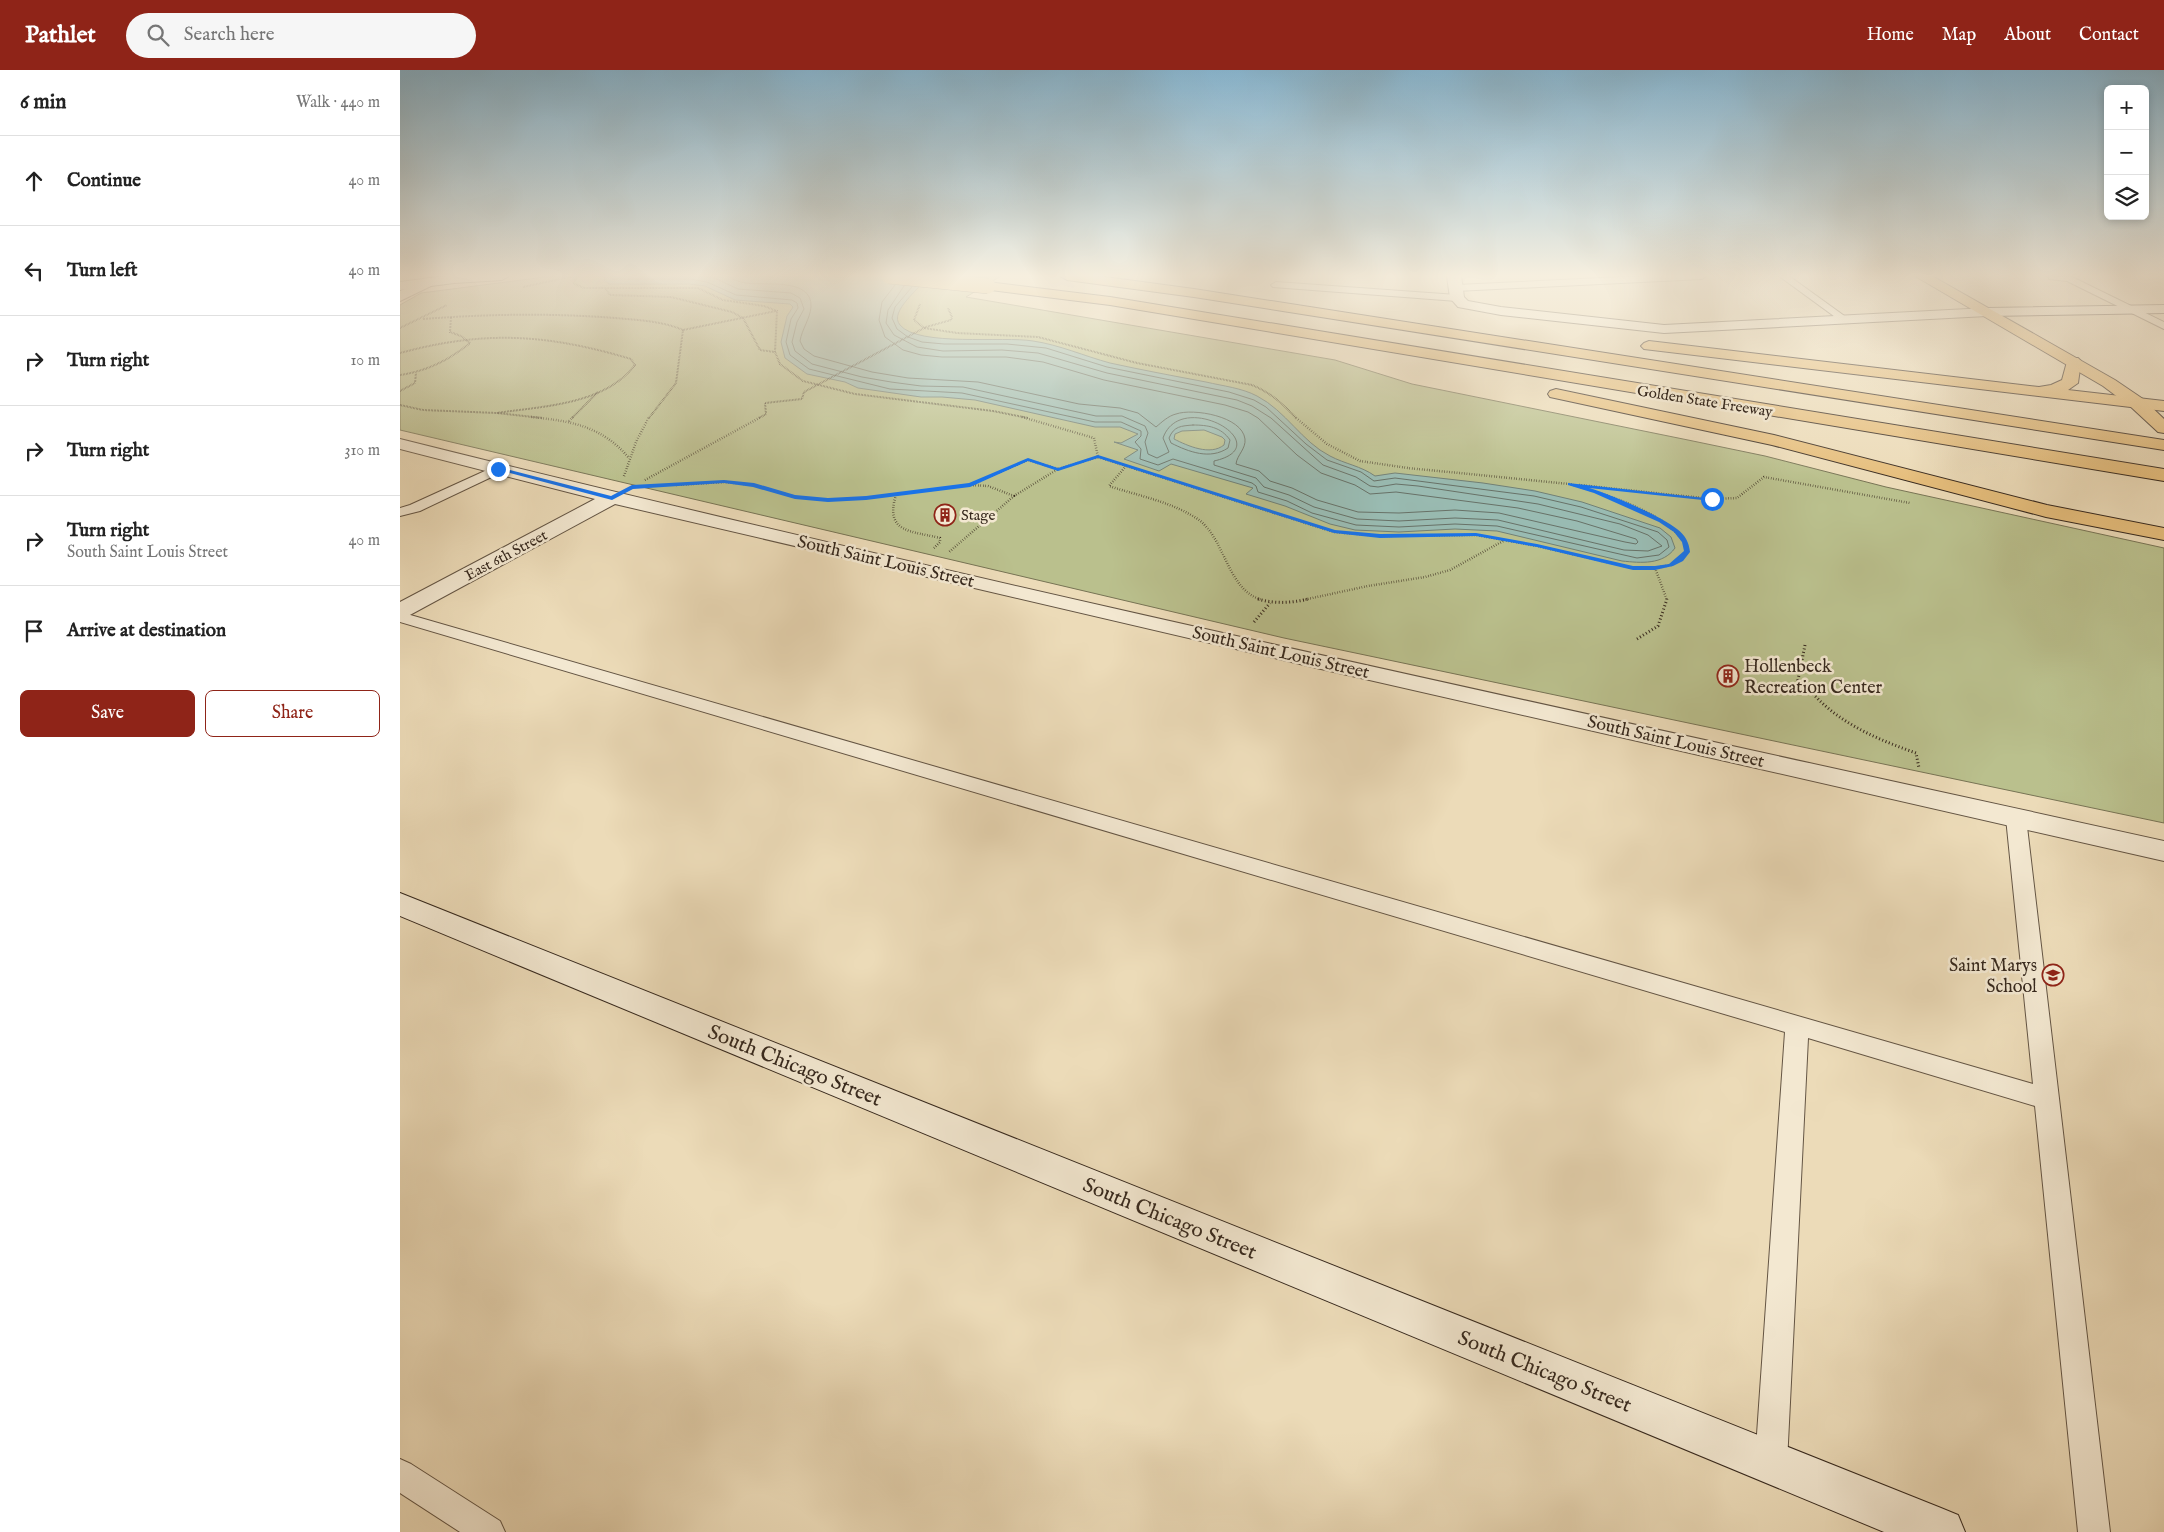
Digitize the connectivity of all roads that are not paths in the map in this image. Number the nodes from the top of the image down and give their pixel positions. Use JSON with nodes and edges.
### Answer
{"nodes":[{"id":1,"x":1328,"y":344,"type":"edge"},
{"id":2,"x":1361,"y":344,"type":"edge"},
{"id":3,"x":1521,"y":344,"type":"edge"},
{"id":4,"x":2044,"y":344,"type":"edge"},
{"id":5,"x":1637,"y":345,"type":"dead end"},
{"id":6,"x":2073,"y":360,"type":"junction"},
{"id":7,"x":1487,"y":380,"type":"dead end"},
{"id":8,"x":1536,"y":390,"type":"dead end"},
{"id":9,"x":2034,"y":391,"type":"junction"},
{"id":10,"x":2137,"y":402,"type":"junction"},
{"id":11,"x":2164,"y":406,"type":"edge"},
{"id":12,"x":2164,"y":428,"type":"edge"},
{"id":13,"x":400,"y":444,"type":"edge"},
{"id":14,"x":2164,"y":445,"type":"edge"},
{"id":15,"x":498,"y":469,"type":"junction"},
{"id":16,"x":2164,"y":475,"type":"edge"},
{"id":17,"x":622,"y":493,"type":"junction"},
{"id":18,"x":400,"y":512,"type":"edge"},
{"id":19,"x":2164,"y":534,"type":"edge"},
{"id":20,"x":400,"y":612,"type":"edge"},
{"id":21,"x":400,"y":617,"type":"edge"},
{"id":22,"x":2016,"y":818,"type":"junction"},
{"id":23,"x":2164,"y":851,"type":"edge"},
{"id":24,"x":400,"y":904,"type":"edge"},
{"id":25,"x":1797,"y":1026,"type":"junction"},
{"id":26,"x":2046,"y":1098,"type":"junction"},
{"id":27,"x":1771,"y":1463,"type":"junction"},
{"id":28,"x":400,"y":1475,"type":"edge"},
{"id":29,"x":489,"y":1532,"type":"edge"},
{"id":30,"x":1941,"y":1532,"type":"edge"},
{"id":31,"x":2094,"y":1532,"type":"edge"}],
"edges":[{"from":1,"to":7,"type":"main road"},
{"from":2,"to":16,"type":"main road","name":"Golden State Freeway"},
{"from":3,"to":14,"type":"main road","name":"Golden State Freeway"},
{"from":4,"to":6,"type":"main road"},
{"from":5,"to":9,"type":"main road"},
{"from":6,"to":9,"type":"main road"},
{"from":6,"to":10,"type":"main road"},
{"from":8,"to":19,"type":"main road"},
{"from":9,"to":10,"type":"main road"},
{"from":10,"to":11,"type":"main road"},
{"from":10,"to":12,"type":"main road"},
{"from":13,"to":15,"type":"street","name":"South Saint Louis Street"},
{"from":15,"to":17,"type":"street","name":"South Saint Louis Street"},
{"from":15,"to":18,"type":"lane"},
{"from":17,"to":20,"type":"street","name":"East 6th Street"},
{"from":17,"to":22,"type":"street","name":"South Saint Louis Street"},
{"from":21,"to":25,"type":"lane"},
{"from":22,"to":23,"type":"street","name":"South Saint Louis Street"},
{"from":22,"to":26,"type":"lane"},
{"from":24,"to":27,"type":"street","name":"South Chicago Street"},
{"from":25,"to":26,"type":"lane"},
{"from":25,"to":27,"type":"lane"},
{"from":26,"to":31,"type":"lane"},
{"from":27,"to":30,"type":"street","name":"South Chicago Street"},
{"from":28,"to":29,"type":"lane"}]}
